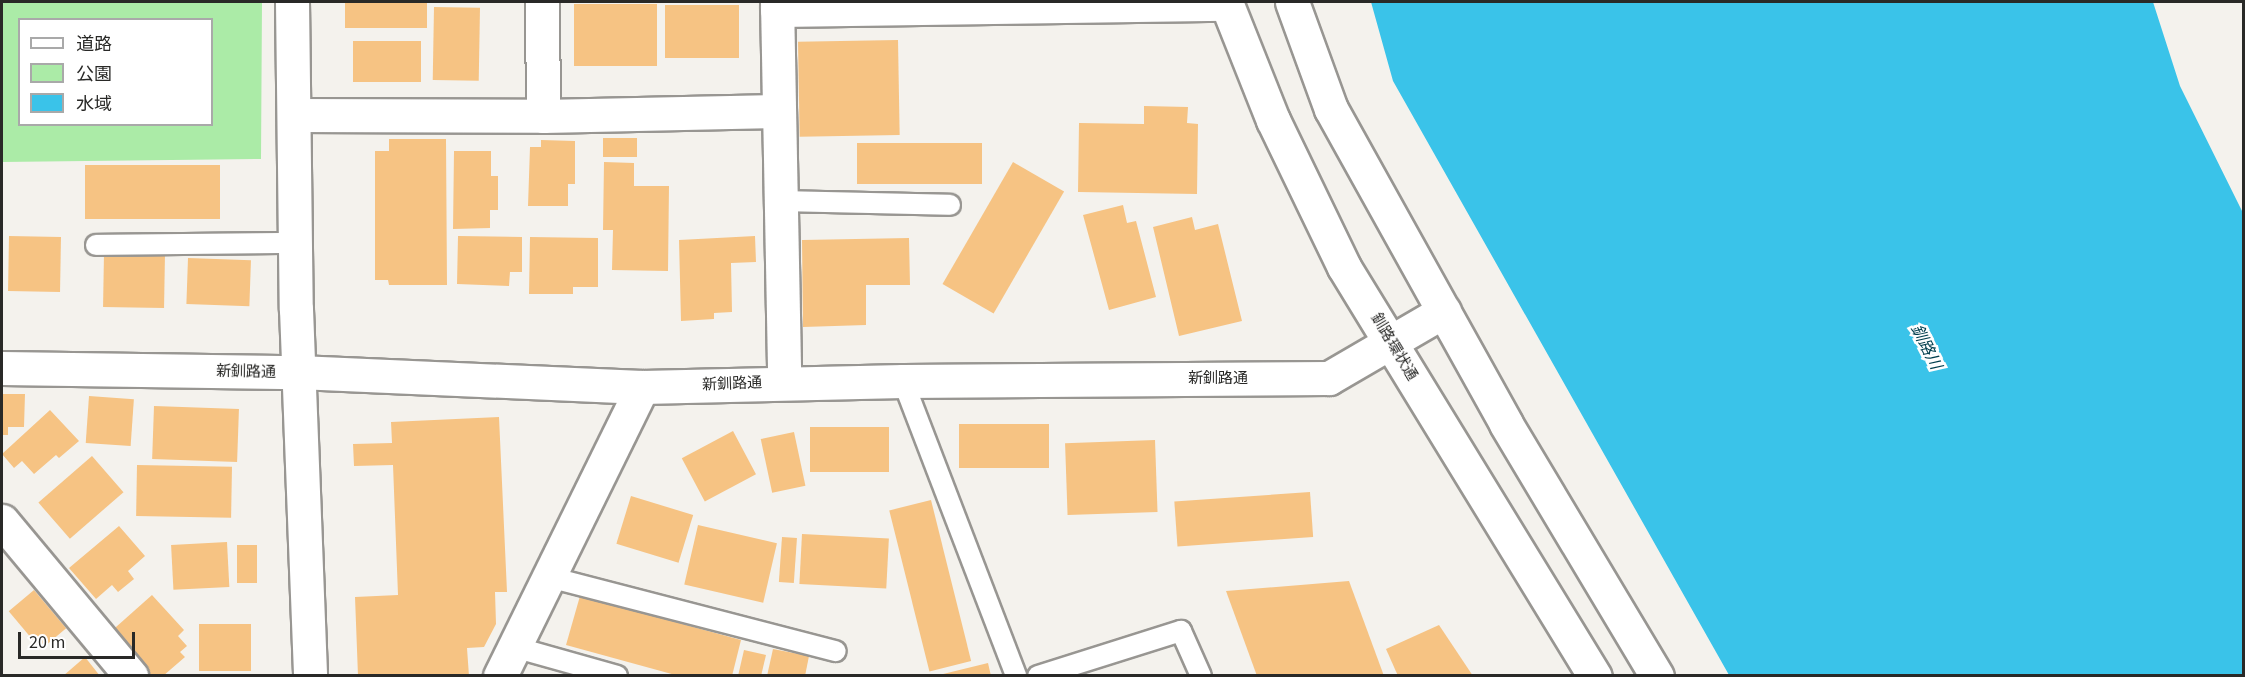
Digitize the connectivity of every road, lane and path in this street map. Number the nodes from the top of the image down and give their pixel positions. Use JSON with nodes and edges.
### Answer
{"nodes":[{"id":1,"x":292,"y":2,"type":"edge"},
{"id":2,"x":542,"y":2,"type":"edge"},
{"id":3,"x":1292,"y":2,"type":"edge"},
{"id":4,"x":1227,"y":3,"type":"edge"},
{"id":5,"x":777,"y":6,"type":"edge"},
{"id":6,"x":777,"y":111,"type":"junction"},
{"id":7,"x":294,"y":115,"type":"junction"},
{"id":8,"x":543,"y":116,"type":"junction"},
{"id":9,"x":779,"y":201,"type":"junction"},
{"id":10,"x":950,"y":205,"type":"dead end"},
{"id":11,"x":295,"y":243,"type":"junction"},
{"id":12,"x":96,"y":245,"type":"dead end"},
{"id":13,"x":1444,"y":311,"type":"junction"},
{"id":14,"x":1391,"y":341,"type":"junction"},
{"id":15,"x":2,"y":368,"type":"edge"},
{"id":16,"x":298,"y":372,"type":"junction"},
{"id":17,"x":903,"y":381,"type":"junction"},
{"id":18,"x":784,"y":383,"type":"junction"},
{"id":19,"x":642,"y":387,"type":"junction"},
{"id":20,"x":2,"y":521,"type":"edge"},
{"id":21,"x":549,"y":577,"type":"junction"},
{"id":22,"x":514,"y":647,"type":"junction"},
{"id":23,"x":836,"y":651,"type":"dead end"},
{"id":24,"x":131,"y":675,"type":"edge"},
{"id":25,"x":310,"y":675,"type":"edge"},
{"id":26,"x":500,"y":675,"type":"edge"},
{"id":27,"x":617,"y":675,"type":"edge"},
{"id":28,"x":1016,"y":675,"type":"edge"},
{"id":29,"x":1038,"y":675,"type":"edge"},
{"id":30,"x":1201,"y":675,"type":"edge"},
{"id":31,"x":1595,"y":675,"type":"edge"},
{"id":32,"x":1657,"y":675,"type":"edge"}],
"edges":[{"from":1,"to":7,"type":"main road"},
{"from":2,"to":8,"type":"main road"},
{"from":3,"to":13,"type":"main road"},
{"from":4,"to":5,"type":"main road"},
{"from":4,"to":14,"type":"main road","name":"釧路環状通"},
{"from":5,"to":6,"type":"main road"},
{"from":6,"to":8,"type":"main road"},
{"from":6,"to":9,"type":"main road"},
{"from":7,"to":8,"type":"main road"},
{"from":7,"to":11,"type":"main road"},
{"from":9,"to":10,"type":"lane"},
{"from":9,"to":18,"type":"main road"},
{"from":11,"to":12,"type":"lane"},
{"from":11,"to":16,"type":"main road"},
{"from":13,"to":14,"type":"main road","name":"新釧路通"},
{"from":13,"to":32,"type":"main road"},
{"from":14,"to":17,"type":"main road","name":"新釧路通"},
{"from":14,"to":31,"type":"main road","name":"釧路環状通"},
{"from":15,"to":16,"type":"main road","name":"新釧路通"},
{"from":16,"to":19,"type":"main road","name":"新釧路通"},
{"from":16,"to":25,"type":"main road"},
{"from":17,"to":18,"type":"main road","name":"新釧路通"},
{"from":17,"to":28,"type":"lane"},
{"from":18,"to":19,"type":"main road","name":"新釧路通"},
{"from":19,"to":21,"type":"main road"},
{"from":20,"to":24,"type":"main road"},
{"from":21,"to":22,"type":"main road"},
{"from":21,"to":23,"type":"lane"},
{"from":22,"to":26,"type":"main road"},
{"from":22,"to":27,"type":"lane"},
{"from":29,"to":30,"type":"lane"}]}
